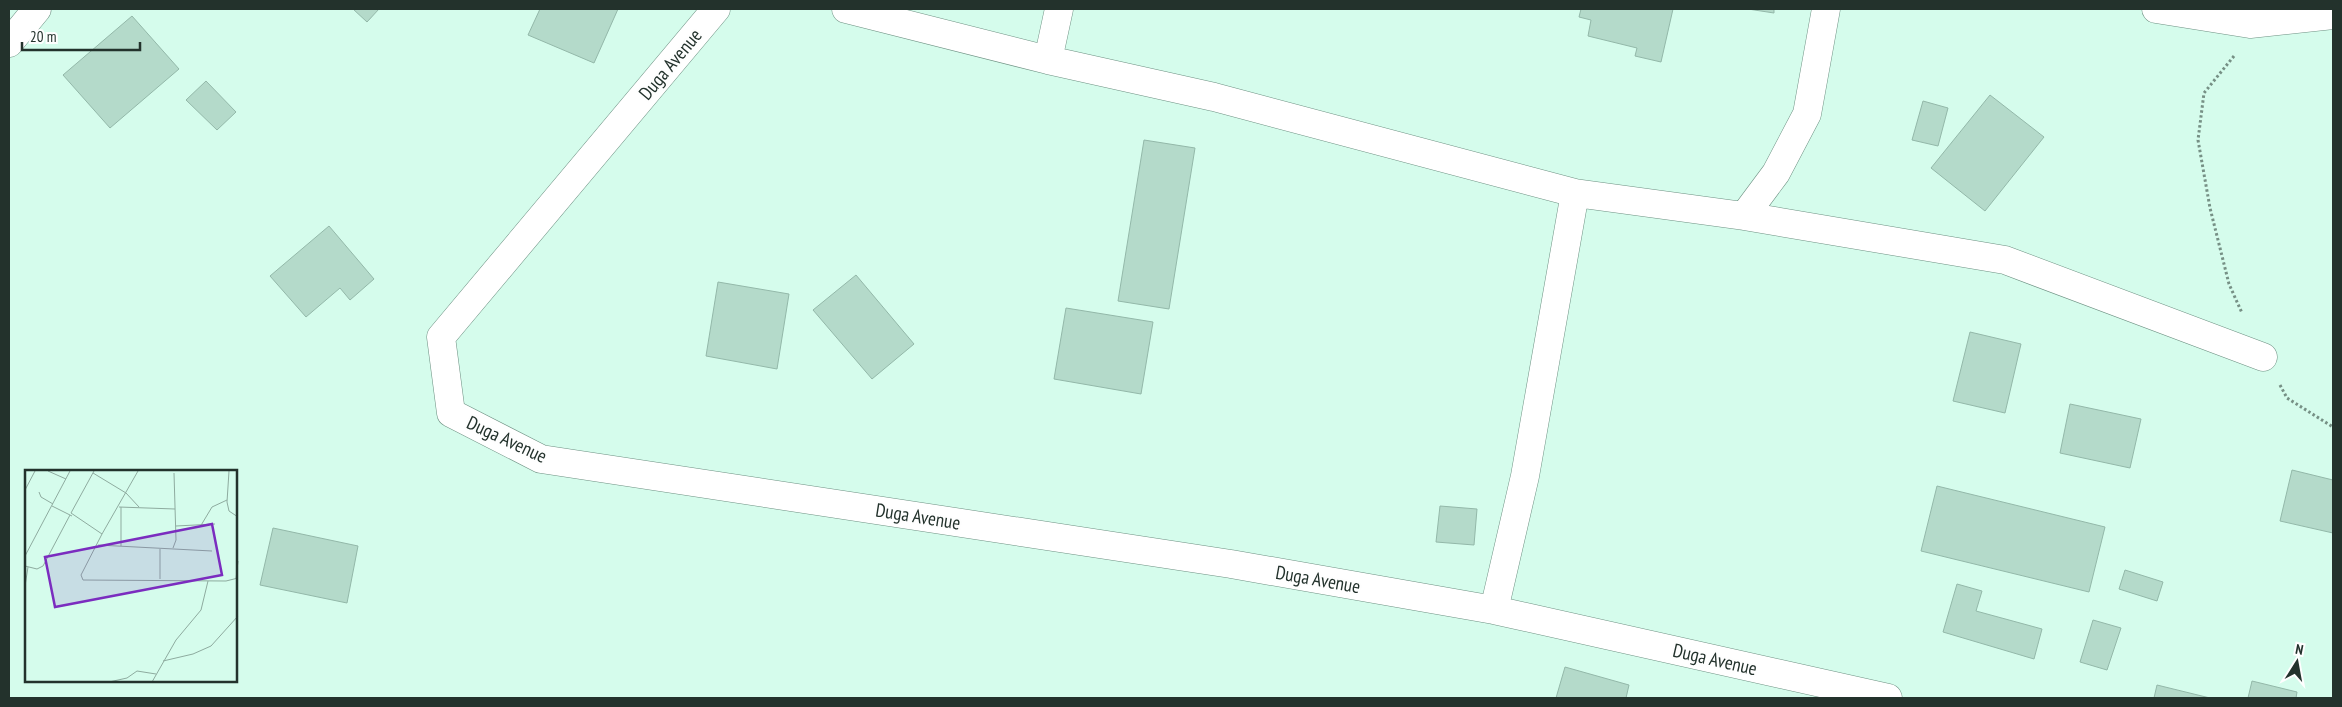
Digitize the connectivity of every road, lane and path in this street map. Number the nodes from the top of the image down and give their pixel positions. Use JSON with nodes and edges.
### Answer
{"nodes":[{"id":1,"x":37,"y":9,"type":"edge"},
{"id":2,"x":716,"y":9,"type":"edge"},
{"id":3,"x":846,"y":9,"type":"edge"},
{"id":4,"x":1059,"y":9,"type":"edge"},
{"id":5,"x":1826,"y":9,"type":"edge"},
{"id":6,"x":2162,"y":9,"type":"edge"},
{"id":7,"x":2333,"y":15,"type":"edge"},
{"id":8,"x":2250,"y":24,"type":"junction"},
{"id":9,"x":9,"y":43,"type":"edge"},
{"id":10,"x":1048,"y":60,"type":"junction"},
{"id":11,"x":1575,"y":193,"type":"junction"},
{"id":12,"x":1744,"y":216,"type":"junction"},
{"id":13,"x":2263,"y":357,"type":"junction"},
{"id":14,"x":2333,"y":427,"type":"edge"},
{"id":15,"x":1494,"y":610,"type":"junction"},
{"id":16,"x":1888,"y":698,"type":"edge"}],
"edges":[{"from":1,"to":9,"type":"street"},
{"from":2,"to":15,"type":"street","name":"Duga Avenue"},
{"from":3,"to":10,"type":"street"},
{"from":4,"to":10,"type":"street"},
{"from":5,"to":12,"type":"street"},
{"from":6,"to":8,"type":"street"},
{"from":7,"to":8,"type":"street"},
{"from":8,"to":13,"type":"path"},
{"from":10,"to":11,"type":"street"},
{"from":11,"to":12,"type":"street"},
{"from":11,"to":15,"type":"street"},
{"from":12,"to":13,"type":"street"},
{"from":13,"to":14,"type":"path"},
{"from":15,"to":16,"type":"street","name":"Duga Avenue"}]}
